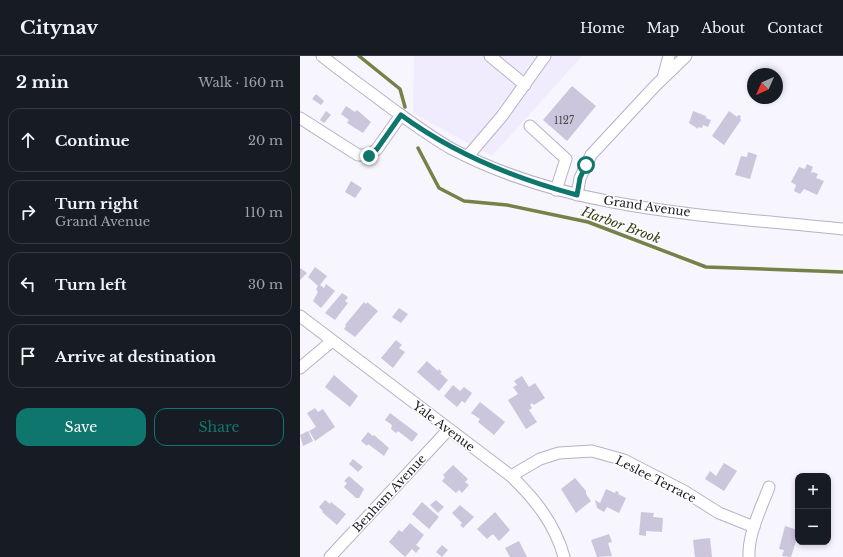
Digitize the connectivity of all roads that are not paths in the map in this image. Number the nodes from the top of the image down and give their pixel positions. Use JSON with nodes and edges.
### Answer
{"nodes":[{"id":1,"x":322,"y":56,"type":"edge"},
{"id":2,"x":490,"y":56,"type":"edge"},
{"id":3,"x":545,"y":56,"type":"edge"},
{"id":4,"x":670,"y":56,"type":"edge"},
{"id":5,"x":686,"y":56,"type":"edge"},
{"id":6,"x":662,"y":78,"type":"junction"},
{"id":7,"x":525,"y":85,"type":"junction"},
{"id":8,"x":401,"y":115,"type":"junction"},
{"id":9,"x":300,"y":118,"type":"edge"},
{"id":10,"x":530,"y":126,"type":"dead end"},
{"id":11,"x":468,"y":156,"type":"junction"},
{"id":12,"x":556,"y":190,"type":"junction"},
{"id":13,"x":577,"y":195,"type":"junction"},
{"id":14,"x":843,"y":229,"type":"edge"},
{"id":15,"x":300,"y":316,"type":"edge"},
{"id":16,"x":332,"y":342,"type":"junction"},
{"id":17,"x":300,"y":368,"type":"edge"},
{"id":18,"x":448,"y":430,"type":"junction"},
{"id":19,"x":511,"y":476,"type":"junction"},
{"id":20,"x":769,"y":487,"type":"dead end"},
{"id":21,"x":754,"y":527,"type":"junction"},
{"id":22,"x":330,"y":557,"type":"edge"},
{"id":23,"x":564,"y":557,"type":"edge"},
{"id":24,"x":749,"y":557,"type":"edge"}],
"edges":[{"from":1,"to":8,"type":"street","name":"Grand Avenue"},
{"from":2,"to":7,"type":"street"},
{"from":3,"to":7,"type":"street"},
{"from":4,"to":6,"type":"street"},
{"from":5,"to":6,"type":"street"},
{"from":6,"to":13,"type":"street"},
{"from":7,"to":11,"type":"street"},
{"from":8,"to":9,"type":"street"},
{"from":8,"to":11,"type":"street","name":"Grand Avenue"},
{"from":10,"to":12,"type":"street"},
{"from":11,"to":12,"type":"street","name":"Grand Avenue"},
{"from":12,"to":13,"type":"street","name":"Grand Avenue"},
{"from":13,"to":14,"type":"street","name":"Grand Avenue"},
{"from":15,"to":16,"type":"street","name":"Yale Avenue"},
{"from":16,"to":17,"type":"street"},
{"from":16,"to":18,"type":"street","name":"Yale Avenue"},
{"from":18,"to":19,"type":"street","name":"Yale Avenue"},
{"from":18,"to":22,"type":"street","name":"Benham Avenue"},
{"from":19,"to":21,"type":"street","name":"Leslee Terrace"},
{"from":19,"to":23,"type":"street","name":"Yale Avenue"},
{"from":20,"to":21,"type":"street"},
{"from":21,"to":24,"type":"street"}]}
